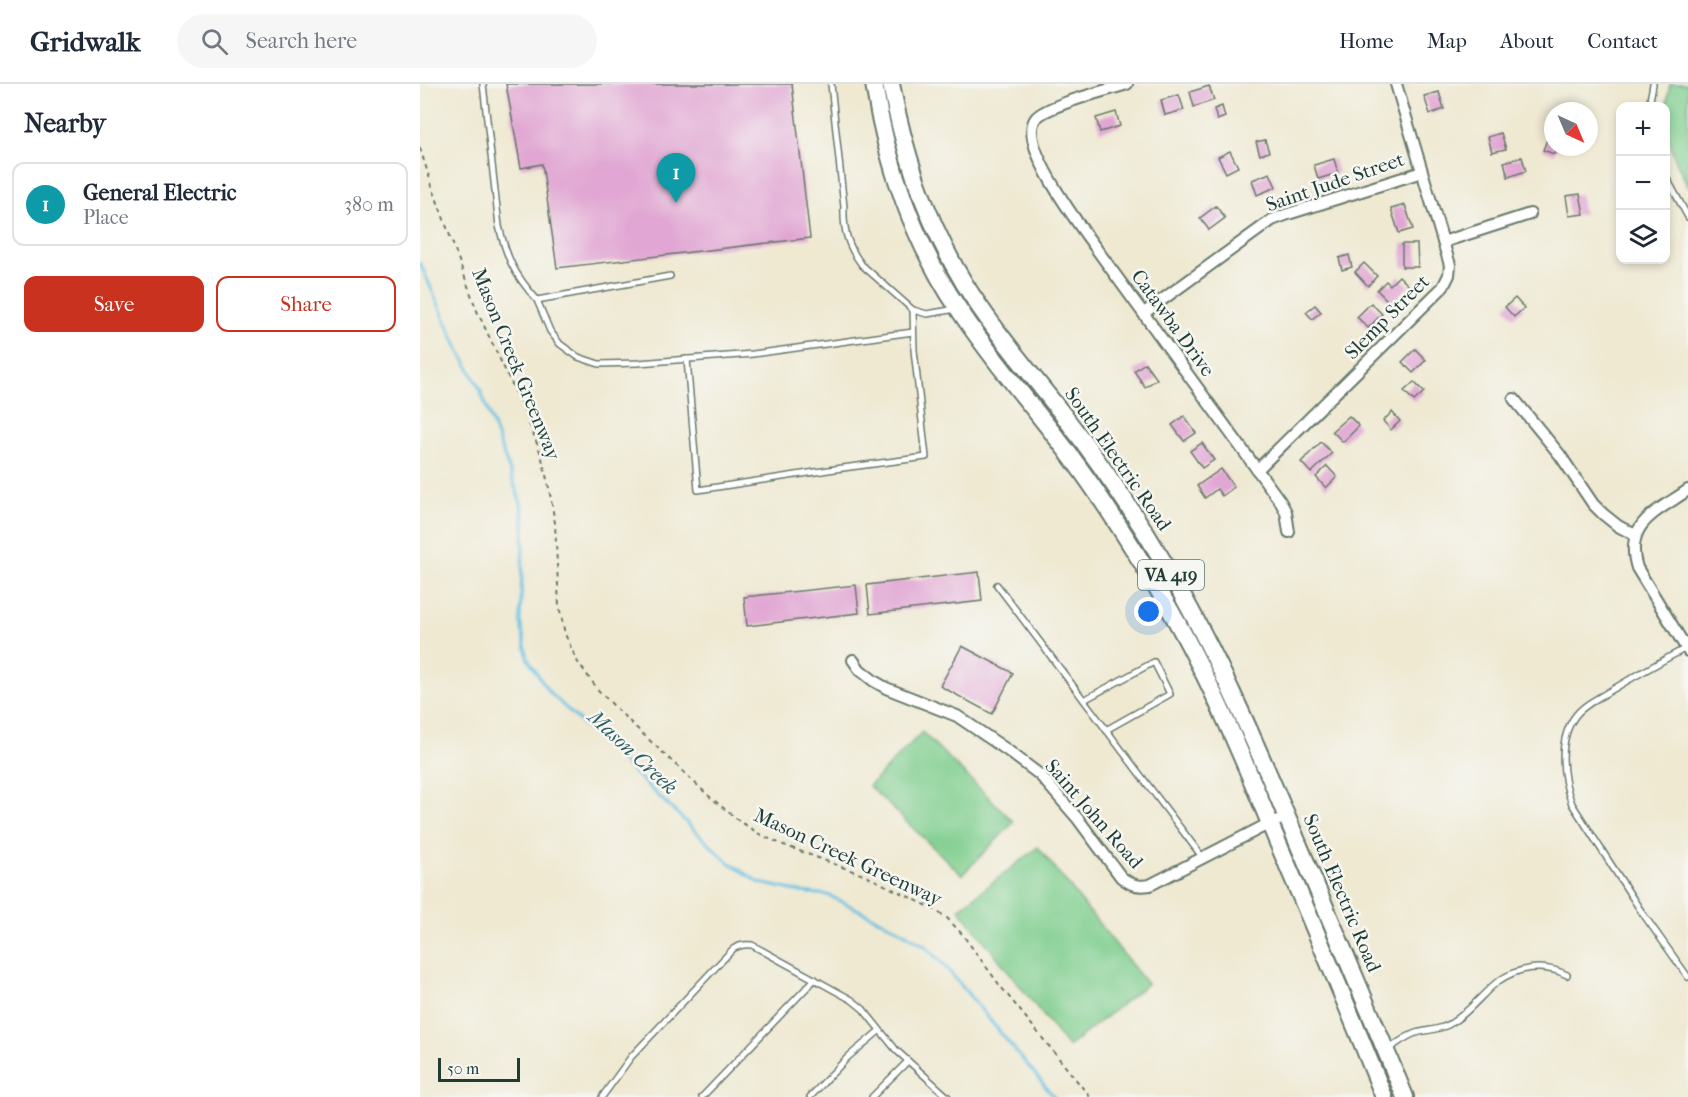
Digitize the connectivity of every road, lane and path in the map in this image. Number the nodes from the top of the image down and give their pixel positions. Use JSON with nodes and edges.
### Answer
{"nodes":[{"id":1,"x":483,"y":84,"type":"edge"},
{"id":2,"x":831,"y":84,"type":"edge"},
{"id":3,"x":874,"y":84,"type":"edge"},
{"id":4,"x":891,"y":84,"type":"edge"},
{"id":5,"x":1126,"y":84,"type":"edge"},
{"id":6,"x":1396,"y":84,"type":"edge"},
{"id":7,"x":1653,"y":84,"type":"edge"},
{"id":8,"x":1650,"y":102,"type":"edge"},
{"id":9,"x":420,"y":147,"type":"edge"},
{"id":10,"x":1422,"y":172,"type":"junction"},
{"id":11,"x":1670,"y":186,"type":"edge"},
{"id":12,"x":1530,"y":214,"type":"dead end"},
{"id":13,"x":1688,"y":217,"type":"edge"},
{"id":14,"x":1443,"y":242,"type":"junction"},
{"id":15,"x":670,"y":276,"type":"dead end"},
{"id":16,"x":537,"y":300,"type":"junction"},
{"id":17,"x":975,"y":300,"type":"junction"},
{"id":18,"x":958,"y":308,"type":"junction"},
{"id":19,"x":913,"y":310,"type":"junction"},
{"id":20,"x":1144,"y":313,"type":"junction"},
{"id":21,"x":914,"y":332,"type":"junction"},
{"id":22,"x":687,"y":359,"type":"junction"},
{"id":23,"x":1514,"y":399,"type":"dead end"},
{"id":24,"x":1257,"y":470,"type":"junction"},
{"id":25,"x":1688,"y":490,"type":"edge"},
{"id":26,"x":1289,"y":532,"type":"dead end"},
{"id":27,"x":1635,"y":535,"type":"junction"},
{"id":28,"x":997,"y":585,"type":"dead end"},
{"id":29,"x":1687,"y":648,"type":"edge"},
{"id":30,"x":853,"y":660,"type":"dead end"},
{"id":31,"x":1084,"y":700,"type":"junction"},
{"id":32,"x":1106,"y":730,"type":"junction"},
{"id":33,"x":1287,"y":817,"type":"junction"},
{"id":34,"x":1270,"y":823,"type":"junction"},
{"id":35,"x":1203,"y":858,"type":"junction"},
{"id":36,"x":1567,"y":975,"type":"dead end"},
{"id":37,"x":1688,"y":977,"type":"edge"},
{"id":38,"x":815,"y":979,"type":"junction"},
{"id":39,"x":879,"y":1031,"type":"junction"},
{"id":40,"x":1386,"y":1050,"type":"junction"},
{"id":41,"x":1368,"y":1057,"type":"junction"},
{"id":42,"x":908,"y":1061,"type":"junction"},
{"id":43,"x":602,"y":1097,"type":"edge"},
{"id":44,"x":702,"y":1097,"type":"edge"},
{"id":45,"x":810,"y":1097,"type":"edge"},
{"id":46,"x":872,"y":1097,"type":"edge"},
{"id":47,"x":948,"y":1097,"type":"edge"},
{"id":48,"x":1090,"y":1097,"type":"edge"},
{"id":49,"x":1384,"y":1097,"type":"edge"},
{"id":50,"x":1405,"y":1097,"type":"edge"}],
"edges":[{"from":1,"to":16,"type":"lane"},
{"from":2,"to":19,"type":"lane"},
{"from":3,"to":18,"type":"main road","name":"South Electric Road","number":"VA 419"},
{"from":4,"to":17,"type":"main road","name":"South Electric Road","number":"VA 419"},
{"from":5,"to":20,"type":"street","name":"Catawba Drive"},
{"from":6,"to":10,"type":"street","name":"Slemp Street"},
{"from":7,"to":8,"type":"lane"},
{"from":9,"to":48,"type":"path","name":"Mason Creek Greenway"},
{"from":10,"to":14,"type":"street","name":"Slemp Street"},
{"from":10,"to":20,"type":"street","name":"Saint Jude Street"},
{"from":11,"to":13,"type":"lane"},
{"from":12,"to":14,"type":"street"},
{"from":14,"to":24,"type":"street","name":"Slemp Street"},
{"from":15,"to":16,"type":"lane"},
{"from":16,"to":22,"type":"lane"},
{"from":17,"to":18,"type":"lane"},
{"from":17,"to":33,"type":"main road","name":"South Electric Road","number":"VA 419"},
{"from":18,"to":19,"type":"lane"},
{"from":18,"to":34,"type":"main road","name":"South Electric Road","number":"VA 419"},
{"from":19,"to":21,"type":"lane"},
{"from":20,"to":24,"type":"street","name":"Catawba Drive"},
{"from":21,"to":22,"type":"lane"},
{"from":21,"to":22,"type":"lane"},
{"from":23,"to":27,"type":"street"},
{"from":24,"to":26,"type":"street","name":"Catawba Drive"},
{"from":25,"to":27,"type":"street"},
{"from":27,"to":29,"type":"street"},
{"from":28,"to":31,"type":"lane"},
{"from":29,"to":37,"type":"lane"},
{"from":30,"to":35,"type":"street","name":"Saint John Road"},
{"from":31,"to":32,"type":"lane"},
{"from":31,"to":32,"type":"lane"},
{"from":32,"to":35,"type":"lane"},
{"from":33,"to":34,"type":"street","name":"Saint John Road"},
{"from":33,"to":40,"type":"main road","name":"South Electric Road","number":"VA 419"},
{"from":34,"to":35,"type":"street","name":"Saint John Road"},
{"from":34,"to":41,"type":"main road","name":"South Electric Road","number":"VA 419"},
{"from":36,"to":40,"type":"lane"},
{"from":38,"to":39,"type":"lane"},
{"from":38,"to":43,"type":"lane"},
{"from":38,"to":44,"type":"lane"},
{"from":39,"to":42,"type":"lane"},
{"from":39,"to":45,"type":"lane"},
{"from":40,"to":41,"type":"lane"},
{"from":40,"to":50,"type":"main road","name":"South Electric Road","number":"VA 419"},
{"from":41,"to":49,"type":"main road","name":"South Electric Road","number":"VA 419"},
{"from":42,"to":46,"type":"lane"},
{"from":42,"to":47,"type":"lane"}]}
